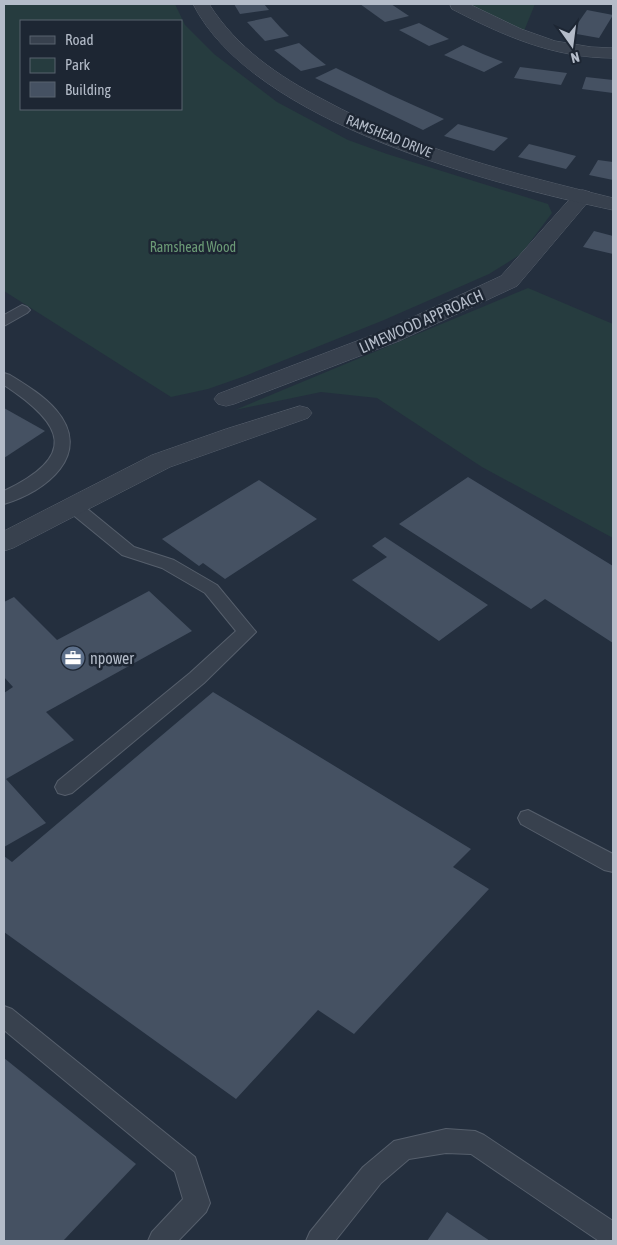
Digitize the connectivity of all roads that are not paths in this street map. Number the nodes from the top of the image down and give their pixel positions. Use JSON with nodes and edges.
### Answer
{"nodes":[{"id":1,"x":201,"y":4,"type":"edge"},
{"id":2,"x":458,"y":5,"type":"dead end"},
{"id":3,"x":613,"y":53,"type":"edge"},
{"id":4,"x":583,"y":196,"type":"junction"},
{"id":5,"x":613,"y":204,"type":"edge"},
{"id":6,"x":22,"y":310,"type":"dead end"},
{"id":7,"x":4,"y":321,"type":"edge"},
{"id":8,"x":4,"y":378,"type":"edge"},
{"id":9,"x":226,"y":399,"type":"dead end"},
{"id":10,"x":300,"y":413,"type":"dead end"},
{"id":11,"x":4,"y":498,"type":"edge"},
{"id":12,"x":73,"y":506,"type":"junction"},
{"id":13,"x":4,"y":542,"type":"edge"},
{"id":14,"x":65,"y":787,"type":"dead end"},
{"id":15,"x":528,"y":818,"type":"dead end"},
{"id":16,"x":612,"y":864,"type":"dead end"},
{"id":17,"x":4,"y":1016,"type":"edge"},
{"id":18,"x":613,"y":1236,"type":"edge"},
{"id":19,"x":161,"y":1241,"type":"edge"},
{"id":20,"x":319,"y":1241,"type":"edge"}],
"edges":[{"from":1,"to":4,"type":"street","name":"RAMSHEAD DRIVE"},
{"from":2,"to":3,"type":"street"},
{"from":4,"to":5,"type":"street","name":"RAMSHEAD DRIVE"},
{"from":4,"to":9,"type":"street","name":"LIMEWOOD APPROACH"},
{"from":6,"to":7,"type":"lane"},
{"from":8,"to":11,"type":"lane"},
{"from":10,"to":12,"type":"street"},
{"from":12,"to":13,"type":"street"},
{"from":12,"to":14,"type":"lane"},
{"from":15,"to":16,"type":"lane"},
{"from":17,"to":19,"type":"lane"},
{"from":18,"to":20,"type":"lane"}]}
